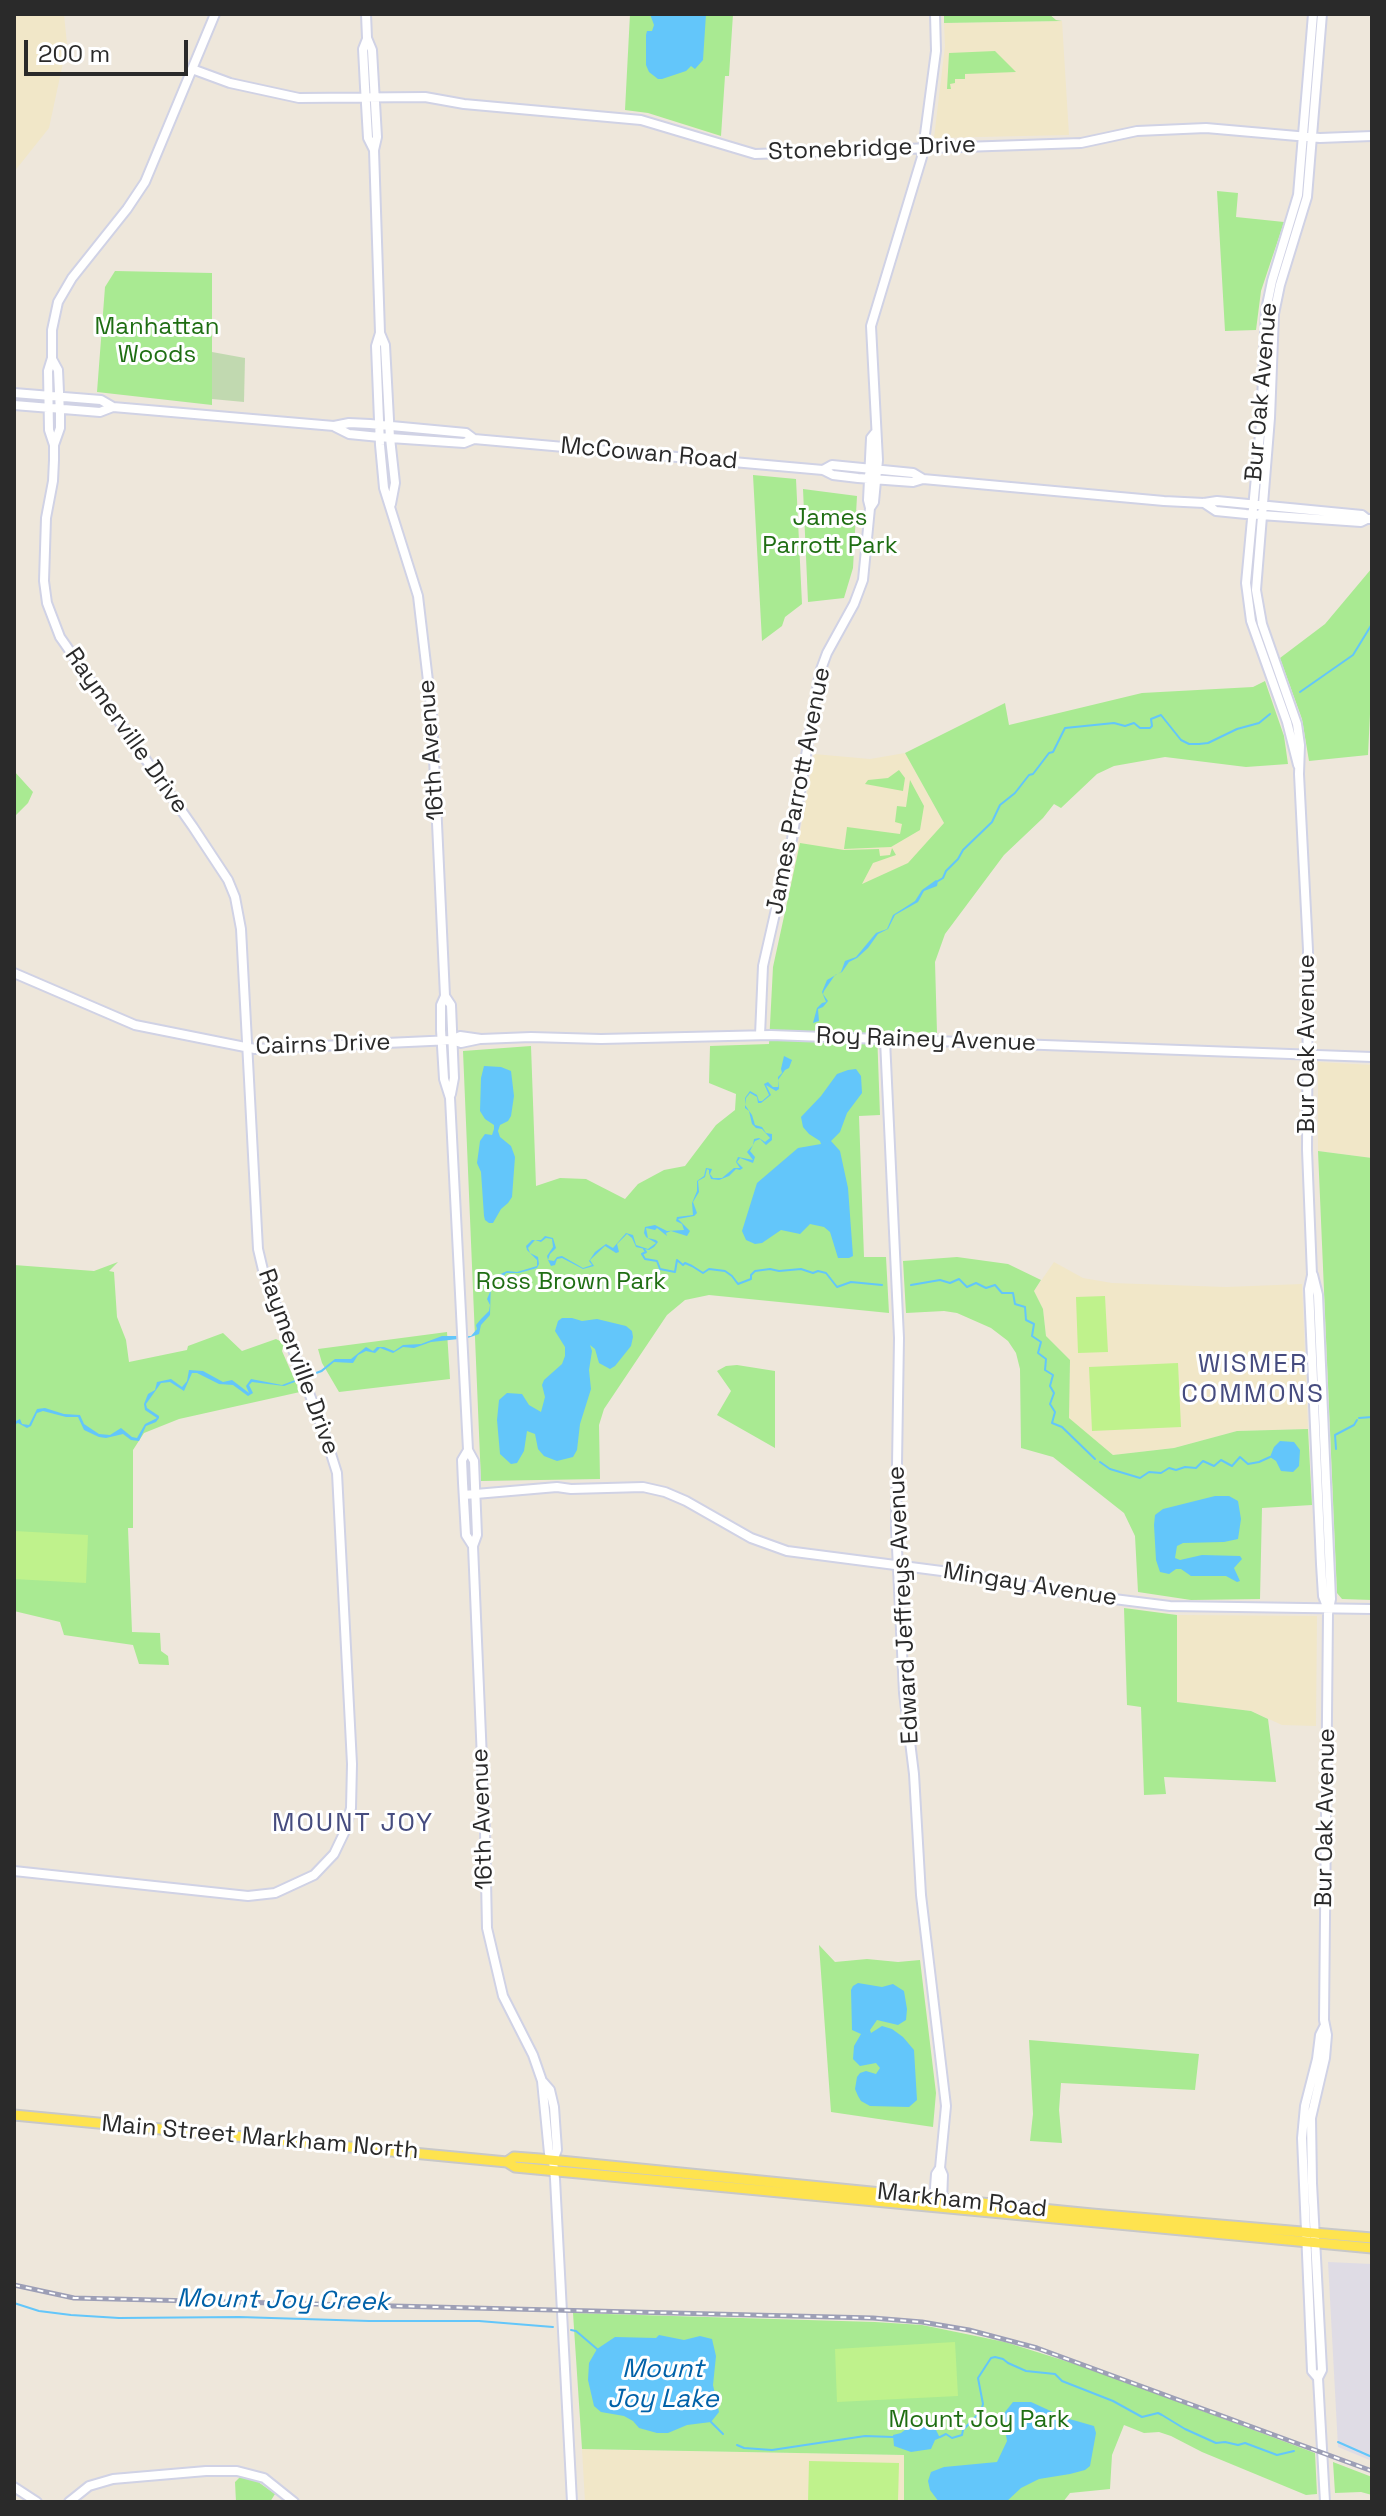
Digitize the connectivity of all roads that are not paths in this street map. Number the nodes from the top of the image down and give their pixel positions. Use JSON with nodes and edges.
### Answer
{"nodes":[{"id":1,"x":215,"y":14,"type":"edge"},
{"id":2,"x":366,"y":14,"type":"edge"},
{"id":3,"x":935,"y":14,"type":"edge"},
{"id":4,"x":1313,"y":14,"type":"edge"},
{"id":5,"x":1322,"y":14,"type":"edge"},
{"id":6,"x":192,"y":69,"type":"junction"},
{"id":7,"x":371,"y":97,"type":"junction"},
{"id":8,"x":1372,"y":136,"type":"edge"},
{"id":9,"x":1308,"y":137,"type":"junction"},
{"id":10,"x":924,"y":147,"type":"junction"},
{"id":11,"x":380,"y":333,"type":"junction"},
{"id":12,"x":14,"y":393,"type":"edge"},
{"id":13,"x":54,"y":396,"type":"junction"},
{"id":14,"x":14,"y":405,"type":"edge"},
{"id":15,"x":113,"y":407,"type":"junction"},
{"id":16,"x":55,"y":408,"type":"junction"},
{"id":17,"x":379,"y":425,"type":"junction"},
{"id":18,"x":334,"y":426,"type":"junction"},
{"id":19,"x":389,"y":426,"type":"junction"},
{"id":20,"x":379,"y":437,"type":"junction"},
{"id":21,"x":390,"y":438,"type":"junction"},
{"id":22,"x":474,"y":439,"type":"junction"},
{"id":23,"x":874,"y":474,"type":"junction"},
{"id":24,"x":390,"y":509,"type":"junction"},
{"id":25,"x":1252,"y":509,"type":"junction"},
{"id":26,"x":1262,"y":510,"type":"junction"},
{"id":27,"x":1369,"y":519,"type":"edge"},
{"id":28,"x":1299,"y":766,"type":"junction"},
{"id":29,"x":14,"y":973,"type":"edge"},
{"id":30,"x":445,"y":996,"type":"junction"},
{"id":31,"x":760,"y":1035,"type":"junction"},
{"id":32,"x":442,"y":1040,"type":"junction"},
{"id":33,"x":452,"y":1040,"type":"junction"},
{"id":34,"x":885,"y":1040,"type":"junction"},
{"id":35,"x":246,"y":1048,"type":"junction"},
{"id":36,"x":1307,"y":1055,"type":"junction"},
{"id":37,"x":1372,"y":1057,"type":"edge"},
{"id":38,"x":450,"y":1098,"type":"junction"},
{"id":39,"x":468,"y":1450,"type":"junction"},
{"id":40,"x":475,"y":1494,"type":"junction"},
{"id":41,"x":464,"y":1495,"type":"junction"},
{"id":42,"x":473,"y":1546,"type":"junction"},
{"id":43,"x":898,"y":1565,"type":"junction"},
{"id":44,"x":1328,"y":1609,"type":"junction"},
{"id":45,"x":1372,"y":1609,"type":"edge"},
{"id":46,"x":14,"y":1871,"type":"edge"},
{"id":47,"x":14,"y":2115,"type":"edge"},
{"id":48,"x":554,"y":2166,"type":"junction"},
{"id":49,"x":938,"y":2202,"type":"junction"},
{"id":50,"x":1311,"y":2237,"type":"junction"},
{"id":51,"x":1372,"y":2238,"type":"edge"},
{"id":52,"x":1372,"y":2248,"type":"edge"},
{"id":53,"x":14,"y":2487,"type":"edge"},
{"id":54,"x":37,"y":2502,"type":"edge"},
{"id":55,"x":69,"y":2502,"type":"edge"},
{"id":56,"x":294,"y":2502,"type":"edge"},
{"id":57,"x":572,"y":2502,"type":"edge"},
{"id":58,"x":1325,"y":2502,"type":"edge"}],
"edges":[{"from":1,"to":6,"type":"street","name":"Raymerville Drive"},
{"from":2,"to":7,"type":"street","name":"16th Avenue"},
{"from":3,"to":10,"type":"street","name":"James Parrott Avenue"},
{"from":4,"to":9,"type":"street","name":"Bur Oak Avenue"},
{"from":5,"to":9,"type":"street","name":"Bur Oak Avenue"},
{"from":6,"to":7,"type":"street","name":"Stonebridge Drive"},
{"from":6,"to":13,"type":"street","name":"Raymerville Drive"},
{"from":7,"to":10,"type":"street","name":"Stonebridge Drive"},
{"from":7,"to":11,"type":"street","name":"16th Avenue"},
{"from":8,"to":9,"type":"street","name":"Stonebridge Drive"},
{"from":9,"to":10,"type":"street","name":"Stonebridge Drive"},
{"from":9,"to":25,"type":"street","name":"Bur Oak Avenue"},
{"from":9,"to":26,"type":"street","name":"Bur Oak Avenue"},
{"from":10,"to":23,"type":"street","name":"James Parrott Avenue"},
{"from":11,"to":17,"type":"street","name":"16th Avenue"},
{"from":11,"to":19,"type":"street","name":"16th Avenue"},
{"from":12,"to":13,"type":"street","name":"McCowan Road"},
{"from":13,"to":15,"type":"street","name":"McCowan Road"},
{"from":13,"to":16,"type":"street","name":"Raymerville Drive"},
{"from":14,"to":16,"type":"street","name":"McCowan Road"},
{"from":15,"to":16,"type":"street","name":"McCowan Road"},
{"from":15,"to":18,"type":"street","name":"McCowan Road"},
{"from":16,"to":35,"type":"street","name":"Raymerville Drive"},
{"from":17,"to":18,"type":"street","name":"McCowan Road"},
{"from":17,"to":19,"type":"street","name":"McCowan Road"},
{"from":17,"to":20,"type":"street","name":"16th Avenue"},
{"from":18,"to":20,"type":"street","name":"McCowan Road"},
{"from":19,"to":21,"type":"street","name":"16th Avenue"},
{"from":19,"to":22,"type":"street","name":"McCowan Road"},
{"from":20,"to":21,"type":"street","name":"McCowan Road"},
{"from":20,"to":24,"type":"street","name":"16th Avenue"},
{"from":21,"to":22,"type":"street","name":"McCowan Road"},
{"from":21,"to":24,"type":"street","name":"16th Avenue"},
{"from":22,"to":23,"type":"street","name":"McCowan Road"},
{"from":23,"to":25,"type":"street","name":"McCowan Road"},
{"from":23,"to":31,"type":"street","name":"James Parrott Avenue"},
{"from":24,"to":30,"type":"street","name":"16th Avenue"},
{"from":25,"to":26,"type":"street","name":"McCowan Road"},
{"from":25,"to":28,"type":"street","name":"Bur Oak Avenue"},
{"from":26,"to":27,"type":"street","name":"McCowan Road"},
{"from":26,"to":28,"type":"street","name":"Bur Oak Avenue"},
{"from":28,"to":36,"type":"street","name":"Bur Oak Avenue"},
{"from":29,"to":35,"type":"street","name":"Cairns Drive"},
{"from":30,"to":32,"type":"street","name":"16th Avenue"},
{"from":30,"to":33,"type":"street","name":"16th Avenue"},
{"from":31,"to":33,"type":"street","name":"Roy Rainey Avenue"},
{"from":31,"to":34,"type":"street","name":"Roy Rainey Avenue"},
{"from":32,"to":33,"type":"street","name":"Cairns Drive"},
{"from":32,"to":35,"type":"street","name":"Cairns Drive"},
{"from":32,"to":38,"type":"street","name":"16th Avenue"},
{"from":33,"to":38,"type":"street","name":"16th Avenue"},
{"from":34,"to":36,"type":"street","name":"Roy Rainey Avenue"},
{"from":34,"to":43,"type":"street","name":"Edward Jeffreys Avenue"},
{"from":35,"to":46,"type":"street","name":"Raymerville Drive"},
{"from":36,"to":37,"type":"street","name":"Roy Rainey Avenue"},
{"from":36,"to":44,"type":"street","name":"Bur Oak Avenue"},
{"from":38,"to":39,"type":"street","name":"16th Avenue"},
{"from":39,"to":40,"type":"street","name":"16th Avenue"},
{"from":39,"to":41,"type":"street","name":"16th Avenue"},
{"from":40,"to":41,"type":"street","name":"Mingay Avenue"},
{"from":40,"to":42,"type":"street","name":"16th Avenue"},
{"from":40,"to":43,"type":"street","name":"Mingay Avenue"},
{"from":41,"to":42,"type":"street","name":"16th Avenue"},
{"from":42,"to":48,"type":"street","name":"16th Avenue"},
{"from":43,"to":44,"type":"street","name":"Mingay Avenue"},
{"from":43,"to":49,"type":"street","name":"Edward Jeffreys Avenue"},
{"from":44,"to":45,"type":"street","name":"Mingay Avenue"},
{"from":44,"to":50,"type":"street","name":"Bur Oak Avenue"},
{"from":47,"to":48,"type":"main road","name":"Main Street Markham North"},
{"from":48,"to":49,"type":"main road","name":"Markham Road"},
{"from":48,"to":57,"type":"street","name":"16th Avenue"},
{"from":49,"to":50,"type":"main road","name":"Markham Road"},
{"from":50,"to":51,"type":"main road","name":"Markham Road"},
{"from":50,"to":52,"type":"main road","name":"Markham Road"},
{"from":50,"to":58,"type":"street","name":"Bur Oak Avenue"},
{"from":53,"to":54,"type":"street"},
{"from":55,"to":56,"type":"street"}]}
